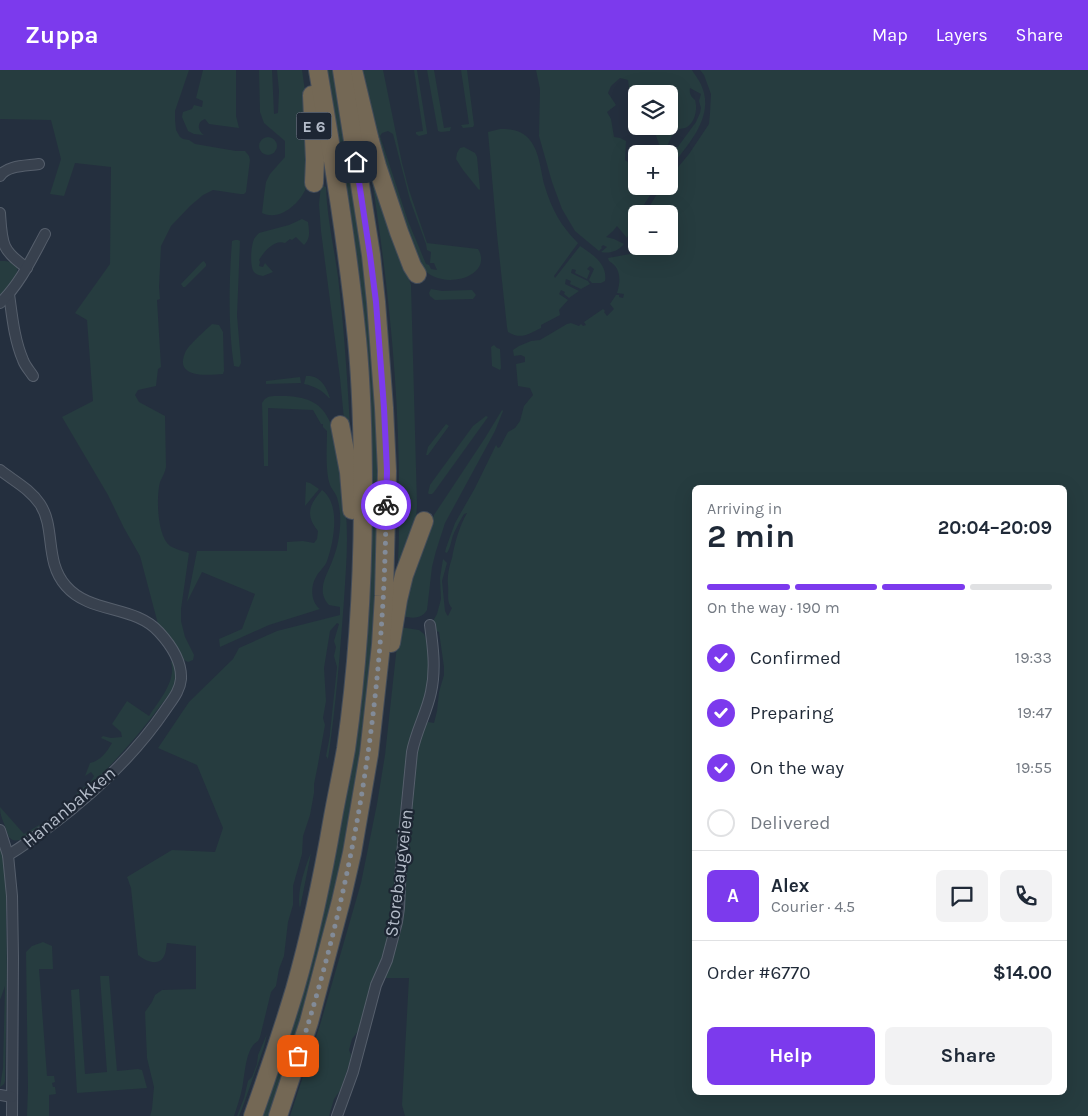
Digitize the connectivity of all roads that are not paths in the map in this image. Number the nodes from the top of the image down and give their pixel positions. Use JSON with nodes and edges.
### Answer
{"nodes":[{"id":1,"x":317,"y":70,"type":"edge"},
{"id":2,"x":342,"y":70,"type":"edge"},
{"id":3,"x":353,"y":70,"type":"edge"},
{"id":4,"x":39,"y":164,"type":"dead end"},
{"id":5,"x":0,"y":176,"type":"edge"},
{"id":6,"x":314,"y":183,"type":"dead end"},
{"id":7,"x":0,"y":213,"type":"edge"},
{"id":8,"x":45,"y":234,"type":"dead end"},
{"id":9,"x":27,"y":268,"type":"junction"},
{"id":10,"x":417,"y":274,"type":"dead end"},
{"id":11,"x":10,"y":294,"type":"junction"},
{"id":12,"x":0,"y":303,"type":"edge"},
{"id":13,"x":34,"y":376,"type":"dead end"},
{"id":14,"x":340,"y":425,"type":"dead end"},
{"id":15,"x":1,"y":474,"type":"edge"},
{"id":16,"x":424,"y":521,"type":"dead end"},
{"id":17,"x":360,"y":611,"type":"junction"},
{"id":18,"x":430,"y":624,"type":"dead end"},
{"id":19,"x":375,"y":700,"type":"junction"},
{"id":20,"x":0,"y":830,"type":"edge"},
{"id":21,"x":8,"y":855,"type":"junction"},
{"id":22,"x":0,"y":1095,"type":"edge"},
{"id":23,"x":12,"y":1096,"type":"junction"},
{"id":24,"x":12,"y":1116,"type":"edge"},
{"id":25,"x":253,"y":1116,"type":"edge"},
{"id":26,"x":278,"y":1116,"type":"edge"},
{"id":27,"x":337,"y":1116,"type":"edge"}],
"edges":[{"from":1,"to":6,"type":"highway","number":"E 6"},
{"from":1,"to":17,"type":"highway","number":"E 6"},
{"from":2,"to":19,"type":"highway","number":"E 6"},
{"from":3,"to":10,"type":"highway"},
{"from":4,"to":5,"type":"street"},
{"from":7,"to":9,"type":"street"},
{"from":8,"to":9,"type":"street"},
{"from":9,"to":11,"type":"street"},
{"from":11,"to":12,"type":"street"},
{"from":11,"to":13,"type":"street"},
{"from":14,"to":17,"type":"highway","number":"E 6"},
{"from":15,"to":21,"type":"street","name":"Hananbakken"},
{"from":16,"to":19,"type":"highway","number":"E 6"},
{"from":17,"to":25,"type":"highway","number":"E 6"},
{"from":18,"to":27,"type":"street","name":"Storebaugveien"},
{"from":19,"to":26,"type":"highway","number":"E 6"},
{"from":20,"to":21,"type":"street"},
{"from":21,"to":23,"type":"street"},
{"from":22,"to":23,"type":"street"},
{"from":23,"to":24,"type":"street"}]}
